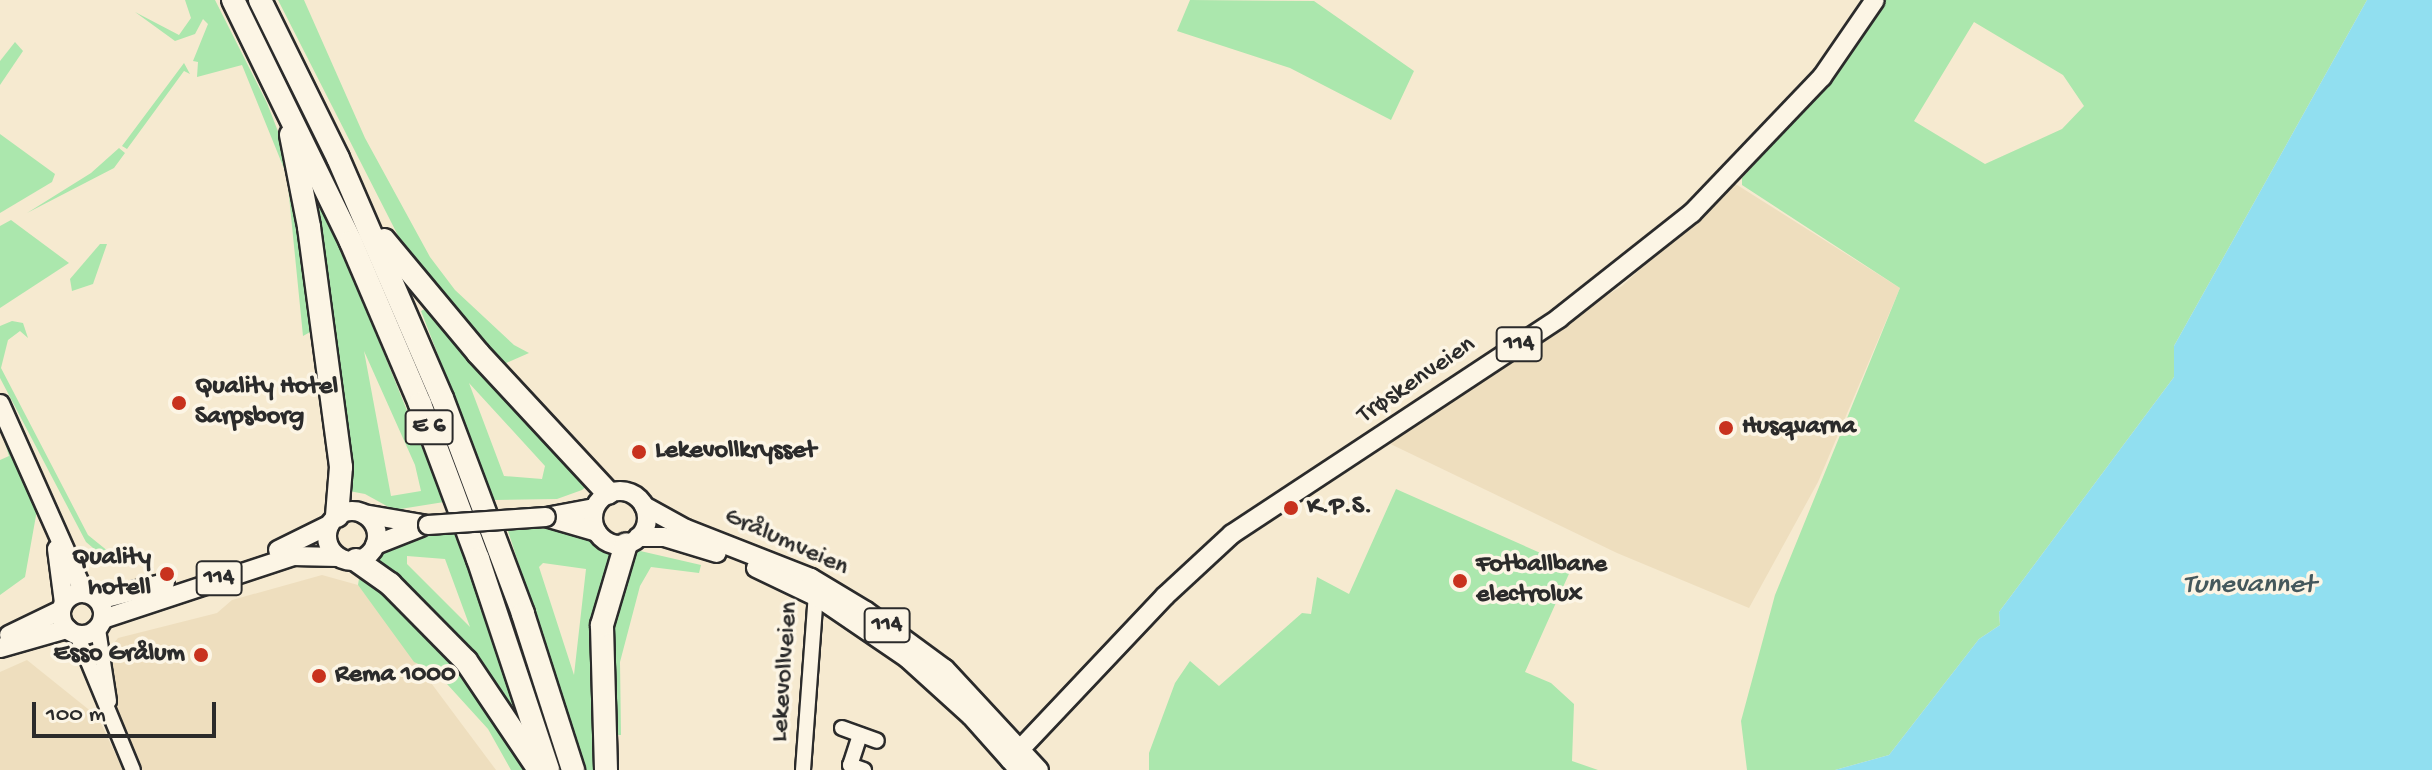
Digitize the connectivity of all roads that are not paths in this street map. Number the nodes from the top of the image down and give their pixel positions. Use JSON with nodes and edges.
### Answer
{"nodes":[{"id":1,"x":233,"y":0,"type":"edge"},
{"id":2,"x":260,"y":0,"type":"edge"},
{"id":3,"x":1875,"y":0,"type":"edge"},
{"id":4,"x":281,"y":95,"type":"junction"},
{"id":5,"x":362,"y":211,"type":"junction"},
{"id":6,"x":0,"y":404,"type":"edge"},
{"id":7,"x":601,"y":500,"type":"junction"},
{"id":8,"x":644,"y":506,"type":"junction"},
{"id":9,"x":364,"y":514,"type":"junction"},
{"id":10,"x":51,"y":515,"type":"junction"},
{"id":11,"x":546,"y":517,"type":"junction"},
{"id":12,"x":333,"y":520,"type":"junction"},
{"id":13,"x":405,"y":528,"type":"junction"},
{"id":14,"x":597,"y":532,"type":"junction"},
{"id":15,"x":632,"y":541,"type":"junction"},
{"id":16,"x":375,"y":545,"type":"junction"},
{"id":17,"x":347,"y":558,"type":"junction"},
{"id":18,"x":811,"y":578,"type":"junction"},
{"id":19,"x":819,"y":598,"type":"junction"},
{"id":20,"x":62,"y":607,"type":"junction"},
{"id":21,"x":96,"y":610,"type":"junction"},
{"id":22,"x":72,"y":632,"type":"junction"},
{"id":23,"x":0,"y":640,"type":"edge"},
{"id":24,"x":0,"y":648,"type":"edge"},
{"id":25,"x":109,"y":705,"type":"junction"},
{"id":26,"x":842,"y":728,"type":"dead end"},
{"id":27,"x":860,"y":735,"type":"junction"},
{"id":28,"x":877,"y":741,"type":"dead end"},
{"id":29,"x":1017,"y":760,"type":"edge"},
{"id":30,"x":133,"y":770,"type":"edge"},
{"id":31,"x":540,"y":770,"type":"edge"},
{"id":32,"x":548,"y":770,"type":"edge"},
{"id":33,"x":573,"y":770,"type":"edge"},
{"id":34,"x":606,"y":770,"type":"edge"},
{"id":35,"x":803,"y":770,"type":"edge"},
{"id":36,"x":864,"y":770,"type":"edge"},
{"id":37,"x":1039,"y":770,"type":"edge"}],
"edges":[{"from":1,"to":4,"type":"highway","number":"E 6"},
{"from":2,"to":5,"type":"highway","number":"E 6"},
{"from":3,"to":29,"type":"main road","name":"Trøskenveien","number":"114"},
{"from":4,"to":12,"type":"highway","number":"E 6"},
{"from":4,"to":32,"type":"highway","number":"E 6"},
{"from":5,"to":7,"type":"highway","number":"E 6"},
{"from":5,"to":33,"type":"highway","number":"E 6"},
{"from":6,"to":10,"type":"main road"},
{"from":7,"to":8,"type":"main road","number":"114"},
{"from":7,"to":11,"type":"main road","number":"114"},
{"from":7,"to":14,"type":"main road"},
{"from":8,"to":15,"type":"main road"},
{"from":8,"to":18,"type":"main road","name":"Grålumveien","number":"114"},
{"from":9,"to":12,"type":"main road","number":"114"},
{"from":9,"to":13,"type":"main road","number":"114"},
{"from":9,"to":16,"type":"main road"},
{"from":10,"to":20,"type":"main road"},
{"from":10,"to":21,"type":"main road"},
{"from":11,"to":13,"type":"main road","number":"114","bridge":true},
{"from":11,"to":14,"type":"main road","number":"114"},
{"from":12,"to":17,"type":"main road"},
{"from":12,"to":21,"type":"main road","number":"114"},
{"from":13,"to":16,"type":"main road","number":"114"},
{"from":14,"to":15,"type":"main road","number":"114"},
{"from":15,"to":19,"type":"main road","name":"Grålumveien","number":"114"},
{"from":15,"to":34,"type":"highway"},
{"from":16,"to":17,"type":"main road","number":"114"},
{"from":17,"to":21,"type":"main road","number":"114"},
{"from":17,"to":31,"type":"highway"},
{"from":18,"to":19,"type":"street","name":"Lekevollveien"},
{"from":18,"to":29,"type":"main road","name":"Grålumveien","number":"114"},
{"from":19,"to":29,"type":"main road","name":"Grålumveien","number":"114"},
{"from":19,"to":35,"type":"street","name":"Lekevollveien"},
{"from":20,"to":21,"type":"main road","number":"114"},
{"from":20,"to":22,"type":"main road"},
{"from":20,"to":23,"type":"main road","number":"114"},
{"from":21,"to":22,"type":"main road","number":"114"},
{"from":21,"to":25,"type":"street"},
{"from":22,"to":24,"type":"main road","number":"114"},
{"from":22,"to":25,"type":"street"},
{"from":25,"to":30,"type":"street"},
{"from":26,"to":27,"type":"street"},
{"from":27,"to":28,"type":"street"},
{"from":27,"to":36,"type":"street"},
{"from":29,"to":37,"type":"main road","name":"Grålumveien"}]}
